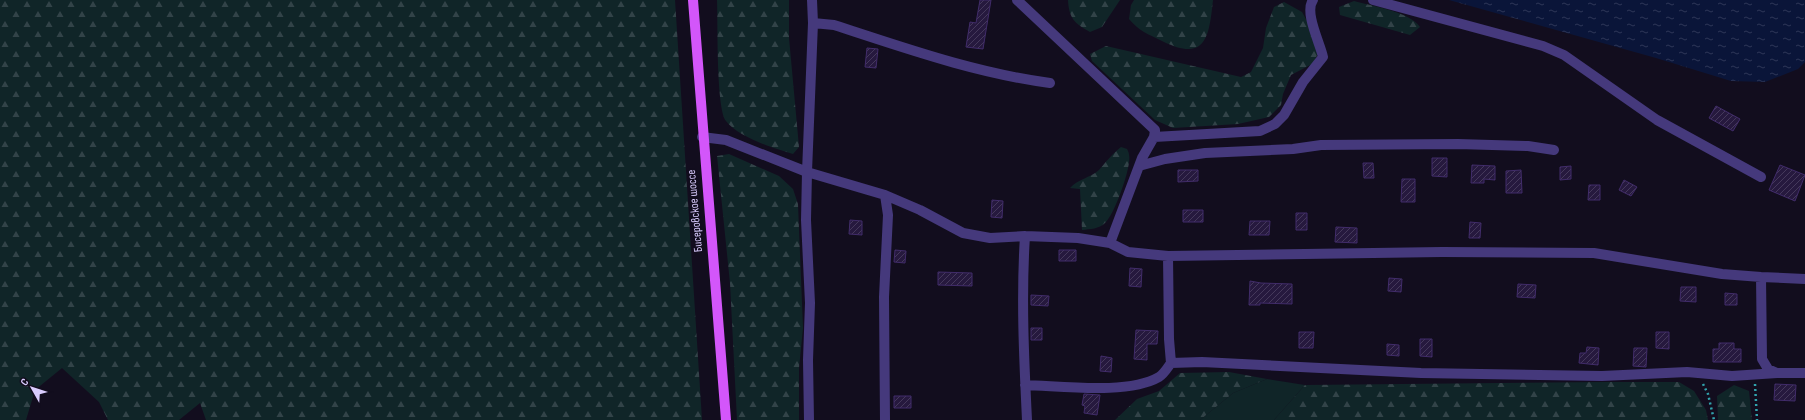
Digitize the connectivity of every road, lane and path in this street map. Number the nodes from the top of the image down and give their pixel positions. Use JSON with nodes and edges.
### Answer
{"nodes":[{"id":1,"x":693,"y":0,"type":"edge"},
{"id":2,"x":812,"y":0,"type":"edge"},
{"id":3,"x":1017,"y":0,"type":"edge"},
{"id":4,"x":1313,"y":0,"type":"edge"},
{"id":5,"x":1373,"y":0,"type":"edge"},
{"id":6,"x":813,"y":22,"type":"junction"},
{"id":7,"x":1050,"y":84,"type":"dead end"},
{"id":8,"x":702,"y":137,"type":"junction"},
{"id":9,"x":1154,"y":137,"type":"junction"},
{"id":10,"x":1554,"y":150,"type":"dead end"},
{"id":11,"x":1139,"y":166,"type":"junction"},
{"id":12,"x":807,"y":172,"type":"junction"},
{"id":13,"x":1761,"y":177,"type":"dead end"},
{"id":14,"x":885,"y":195,"type":"junction"},
{"id":15,"x":1025,"y":236,"type":"junction"},
{"id":16,"x":1110,"y":242,"type":"junction"},
{"id":17,"x":1168,"y":256,"type":"junction"},
{"id":18,"x":1761,"y":277,"type":"junction"},
{"id":19,"x":1805,"y":279,"type":"edge"},
{"id":20,"x":1171,"y":363,"type":"junction"},
{"id":21,"x":1700,"y":373,"type":"junction"},
{"id":22,"x":1778,"y":373,"type":"junction"},
{"id":23,"x":1805,"y":373,"type":"edge"},
{"id":24,"x":1755,"y":374,"type":"junction"},
{"id":25,"x":1025,"y":385,"type":"junction"},
{"id":26,"x":726,"y":420,"type":"edge"},
{"id":27,"x":809,"y":420,"type":"edge"},
{"id":28,"x":885,"y":420,"type":"edge"},
{"id":29,"x":1027,"y":420,"type":"edge"},
{"id":30,"x":1714,"y":420,"type":"edge"},
{"id":31,"x":1757,"y":420,"type":"edge"}],
"edges":[{"from":1,"to":8,"type":"main road","name":"Бисеровское шоссе"},
{"from":2,"to":6,"type":"street"},
{"from":3,"to":9,"type":"street"},
{"from":4,"to":9,"type":"street"},
{"from":5,"to":13,"type":"street"},
{"from":6,"to":7,"type":"street"},
{"from":6,"to":12,"type":"street"},
{"from":8,"to":12,"type":"street"},
{"from":8,"to":26,"type":"main road","name":"Бисеровское шоссе"},
{"from":9,"to":11,"type":"street"},
{"from":10,"to":11,"type":"street"},
{"from":11,"to":16,"type":"street"},
{"from":12,"to":14,"type":"street"},
{"from":12,"to":27,"type":"street"},
{"from":14,"to":15,"type":"street"},
{"from":14,"to":28,"type":"street"},
{"from":15,"to":16,"type":"street"},
{"from":15,"to":25,"type":"street"},
{"from":16,"to":17,"type":"street"},
{"from":17,"to":18,"type":"street"},
{"from":17,"to":20,"type":"street"},
{"from":18,"to":19,"type":"street"},
{"from":18,"to":22,"type":"street"},
{"from":20,"to":21,"type":"street"},
{"from":20,"to":25,"type":"street"},
{"from":21,"to":24,"type":"street"},
{"from":21,"to":30,"type":"path"},
{"from":22,"to":23,"type":"street"},
{"from":22,"to":24,"type":"street"},
{"from":24,"to":31,"type":"path"},
{"from":25,"to":29,"type":"street"}]}
